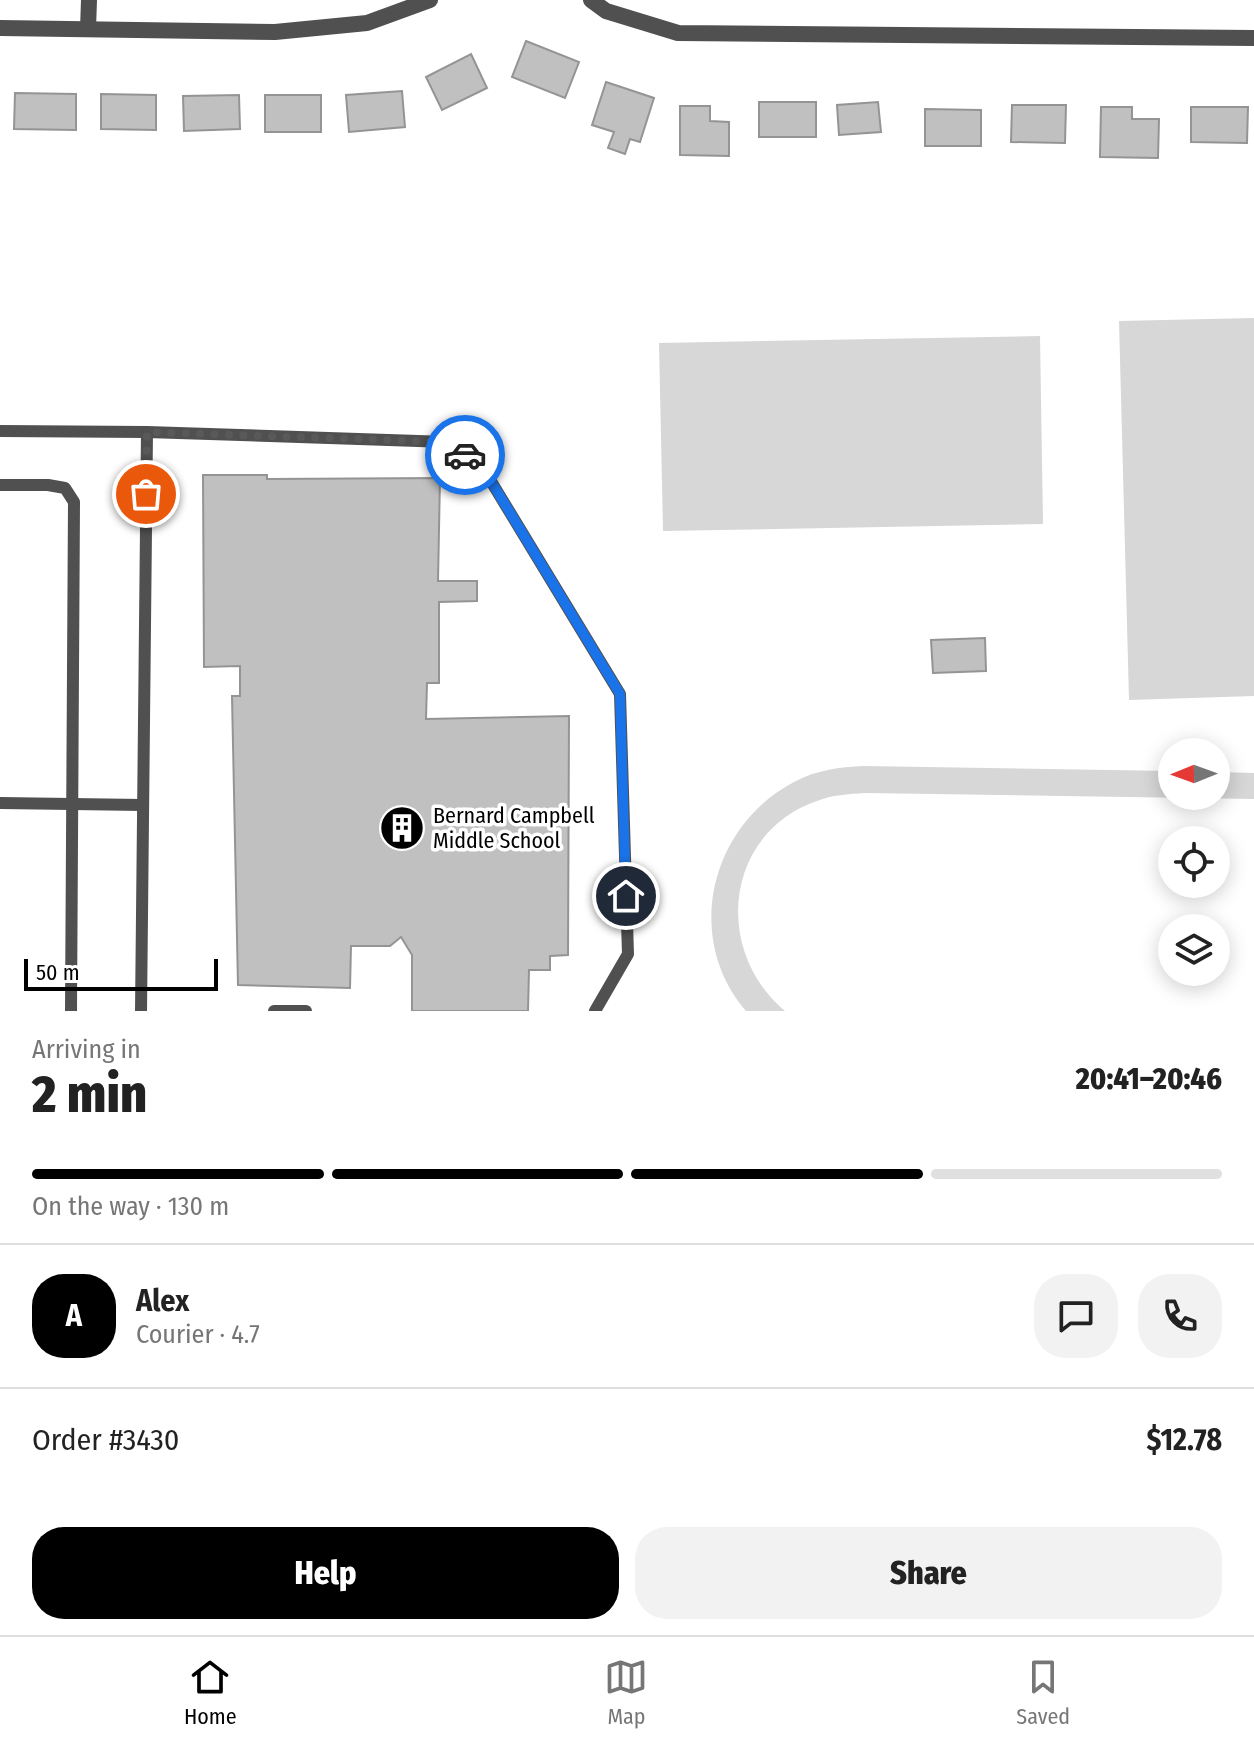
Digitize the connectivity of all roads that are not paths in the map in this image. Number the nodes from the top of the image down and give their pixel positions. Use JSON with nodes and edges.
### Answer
{"nodes":[{"id":1,"x":89,"y":0,"type":"edge"},
{"id":2,"x":430,"y":0,"type":"edge"},
{"id":3,"x":591,"y":0,"type":"edge"},
{"id":4,"x":0,"y":28,"type":"edge"},
{"id":5,"x":88,"y":29,"type":"junction"},
{"id":6,"x":1254,"y":38,"type":"edge"},
{"id":7,"x":0,"y":431,"type":"edge"},
{"id":8,"x":147,"y":432,"type":"junction"},
{"id":9,"x":0,"y":485,"type":"edge"},
{"id":10,"x":0,"y":803,"type":"edge"},
{"id":11,"x":72,"y":804,"type":"junction"},
{"id":12,"x":143,"y":805,"type":"junction"},
{"id":13,"x":71,"y":1011,"type":"edge"},
{"id":14,"x":141,"y":1011,"type":"edge"},
{"id":15,"x":274,"y":1011,"type":"edge"},
{"id":16,"x":306,"y":1011,"type":"edge"},
{"id":17,"x":595,"y":1011,"type":"edge"}],
"edges":[{"from":1,"to":5,"type":"street"},
{"from":2,"to":5,"type":"street"},
{"from":3,"to":6,"type":"street"},
{"from":4,"to":5,"type":"street"},
{"from":7,"to":8,"type":"lane"},
{"from":8,"to":12,"type":"lane"},
{"from":8,"to":17,"type":"lane"},
{"from":9,"to":11,"type":"lane"},
{"from":10,"to":11,"type":"lane"},
{"from":11,"to":12,"type":"lane"},
{"from":11,"to":13,"type":"lane"},
{"from":12,"to":14,"type":"lane"},
{"from":15,"to":16,"type":"lane"}]}
